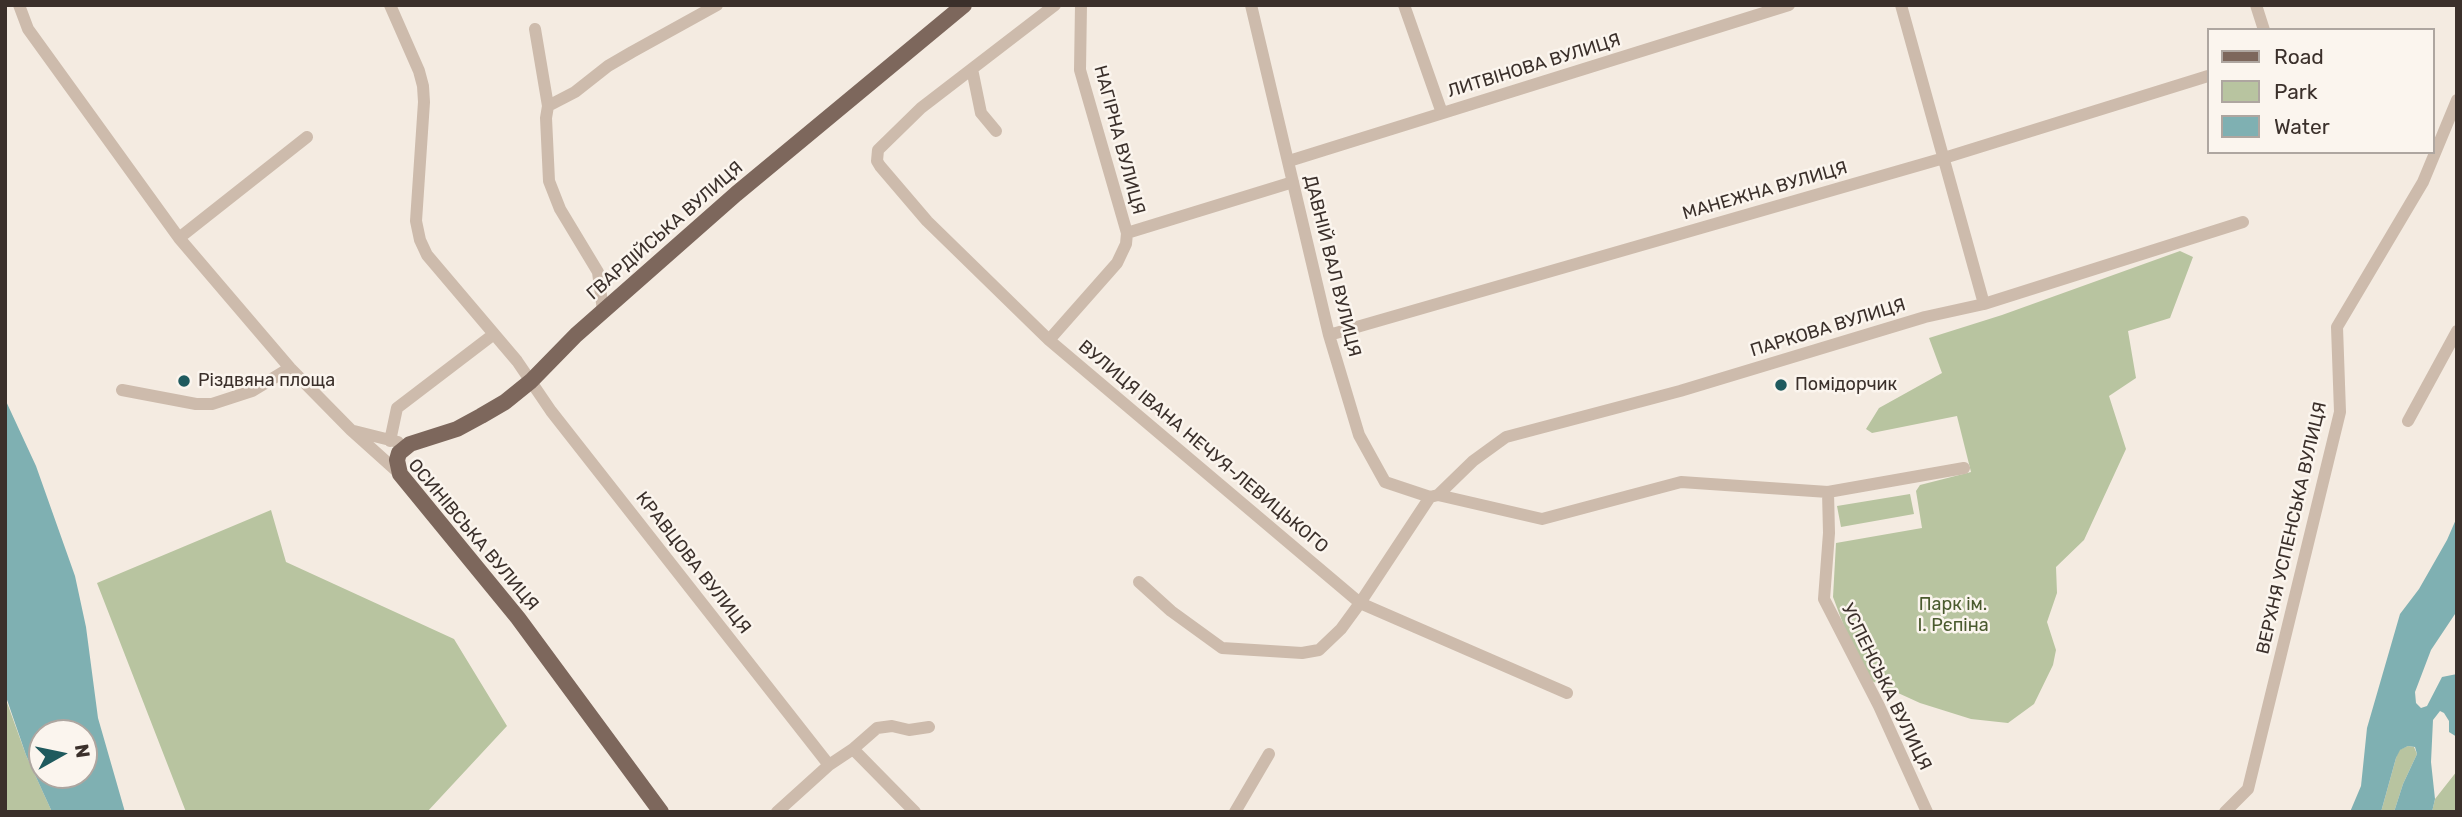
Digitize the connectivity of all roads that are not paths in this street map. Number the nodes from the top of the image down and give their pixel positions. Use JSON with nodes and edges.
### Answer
{"nodes":[{"id":1,"x":19,"y":5,"type":"edge"},
{"id":2,"x":390,"y":5,"type":"edge"},
{"id":3,"x":717,"y":5,"type":"edge"},
{"id":4,"x":964,"y":5,"type":"edge"},
{"id":5,"x":1055,"y":5,"type":"edge"},
{"id":6,"x":1081,"y":5,"type":"edge"},
{"id":7,"x":1251,"y":5,"type":"edge"},
{"id":8,"x":1404,"y":5,"type":"edge"},
{"id":9,"x":1789,"y":5,"type":"edge"},
{"id":10,"x":1901,"y":5,"type":"edge"},
{"id":11,"x":2256,"y":5,"type":"edge"},
{"id":12,"x":2263,"y":28,"type":"edge"},
{"id":13,"x":535,"y":29,"type":"dead end"},
{"id":14,"x":971,"y":69,"type":"junction"},
{"id":15,"x":2206,"y":77,"type":"edge"},
{"id":16,"x":2457,"y":100,"type":"edge"},
{"id":17,"x":548,"y":106,"type":"junction"},
{"id":18,"x":1442,"y":113,"type":"junction"},
{"id":19,"x":996,"y":131,"type":"dead end"},
{"id":20,"x":307,"y":137,"type":"dead end"},
{"id":21,"x":1944,"y":158,"type":"junction"},
{"id":22,"x":1289,"y":161,"type":"junction"},
{"id":23,"x":1293,"y":183,"type":"junction"},
{"id":24,"x":2243,"y":222,"type":"dead end"},
{"id":25,"x":1127,"y":233,"type":"junction"},
{"id":26,"x":179,"y":238,"type":"junction"},
{"id":27,"x":1984,"y":304,"type":"junction"},
{"id":28,"x":603,"y":311,"type":"junction"},
{"id":29,"x":2457,"y":331,"type":"edge"},
{"id":30,"x":494,"y":334,"type":"junction"},
{"id":31,"x":1329,"y":335,"type":"junction"},
{"id":32,"x":1049,"y":340,"type":"junction"},
{"id":33,"x":290,"y":368,"type":"junction"},
{"id":34,"x":531,"y":381,"type":"junction"},
{"id":35,"x":122,"y":390,"type":"dead end"},
{"id":36,"x":2408,"y":421,"type":"dead end"},
{"id":37,"x":351,"y":430,"type":"junction"},
{"id":38,"x":390,"y":441,"type":"junction"},
{"id":39,"x":410,"y":444,"type":"junction"},
{"id":40,"x":1964,"y":468,"type":"dead end"},
{"id":41,"x":400,"y":474,"type":"junction"},
{"id":42,"x":1828,"y":492,"type":"junction"},
{"id":43,"x":1434,"y":496,"type":"junction"},
{"id":44,"x":1139,"y":582,"type":"dead end"},
{"id":45,"x":1360,"y":603,"type":"junction"},
{"id":46,"x":1567,"y":693,"type":"dead end"},
{"id":47,"x":929,"y":727,"type":"dead end"},
{"id":48,"x":853,"y":750,"type":"junction"},
{"id":49,"x":1269,"y":754,"type":"dead end"},
{"id":50,"x":830,"y":765,"type":"junction"},
{"id":51,"x":661,"y":812,"type":"edge"},
{"id":52,"x":776,"y":812,"type":"edge"},
{"id":53,"x":915,"y":812,"type":"edge"},
{"id":54,"x":1235,"y":812,"type":"edge"},
{"id":55,"x":1927,"y":812,"type":"edge"},
{"id":56,"x":2225,"y":812,"type":"edge"}],
"edges":[{"from":1,"to":26,"type":"street","name":"ОСИНІВСЬКА ВУЛИЦЯ"},
{"from":2,"to":30,"type":"street","name":"КРАВЦОВА ВУЛИЦЯ"},
{"from":3,"to":17,"type":"street"},
{"from":4,"to":28,"type":"main road","name":"ГВАРДІЙСЬКА ВУЛИЦЯ"},
{"from":5,"to":14,"type":"street"},
{"from":6,"to":25,"type":"street","name":"НАГІРНА ВУЛИЦЯ"},
{"from":7,"to":22,"type":"street","name":"ДАВНІЙ ВАЛ ВУЛИЦЯ"},
{"from":8,"to":18,"type":"street"},
{"from":9,"to":18,"type":"street","name":"ЛИТВІНОВА ВУЛИЦЯ"},
{"from":10,"to":21,"type":"street"},
{"from":11,"to":12,"type":"street"},
{"from":13,"to":17,"type":"street"},
{"from":14,"to":19,"type":"street"},
{"from":14,"to":32,"type":"street","name":"ВУЛИЦЯ ІВАНА НЕЧУЯ-ЛЕВИЦЬКОГО"},
{"from":15,"to":21,"type":"street","name":"МАНЕЖНА ВУЛИЦЯ"},
{"from":16,"to":56,"type":"street","name":"ВЕРХНЯ УСПЕНСЬКА ВУЛИЦЯ"},
{"from":17,"to":28,"type":"street"},
{"from":18,"to":22,"type":"street","name":"ЛИТВІНОВА ВУЛИЦЯ"},
{"from":20,"to":26,"type":"street"},
{"from":21,"to":27,"type":"street"},
{"from":21,"to":31,"type":"street","name":"МАНЕЖНА ВУЛИЦЯ"},
{"from":22,"to":23,"type":"street","name":"ДАВНІЙ ВАЛ ВУЛИЦЯ"},
{"from":23,"to":25,"type":"street"},
{"from":23,"to":31,"type":"street","name":"ДАВНІЙ ВАЛ ВУЛИЦЯ"},
{"from":24,"to":27,"type":"street","name":"ПАРКОВА ВУЛИЦЯ"},
{"from":25,"to":32,"type":"street","name":"НАГІРНА ВУЛИЦЯ"},
{"from":26,"to":33,"type":"street","name":"ОСИНІВСЬКА ВУЛИЦЯ"},
{"from":27,"to":43,"type":"street","name":"ПАРКОВА ВУЛИЦЯ"},
{"from":28,"to":34,"type":"main road","name":"ГВАРДІЙСЬКА ВУЛИЦЯ"},
{"from":29,"to":36,"type":"street"},
{"from":30,"to":34,"type":"street","name":"КРАВЦОВА ВУЛИЦЯ"},
{"from":30,"to":38,"type":"street"},
{"from":31,"to":43,"type":"street","name":"ДАВНІЙ ВАЛ ВУЛИЦЯ"},
{"from":32,"to":45,"type":"street","name":"ВУЛИЦЯ ІВАНА НЕЧУЯ-ЛЕВИЦЬКОГО"},
{"from":33,"to":35,"type":"street"},
{"from":33,"to":37,"type":"street","name":"ОСИНІВСЬКА ВУЛИЦЯ"},
{"from":34,"to":39,"type":"main road","name":"ГВАРДІЙСЬКА ВУЛИЦЯ"},
{"from":34,"to":50,"type":"street","name":"КРАВЦОВА ВУЛИЦЯ"},
{"from":37,"to":38,"type":"street"},
{"from":37,"to":41,"type":"street","name":"ОСИНІВСЬКА ВУЛИЦЯ"},
{"from":38,"to":39,"type":"street"},
{"from":39,"to":41,"type":"main road"},
{"from":40,"to":42,"type":"street","name":"ДАВНІЙ ВАЛ ВУЛИЦЯ"},
{"from":41,"to":51,"type":"main road","name":"ОСИНІВСЬКА ВУЛИЦЯ"},
{"from":42,"to":43,"type":"street","name":"ДАВНІЙ ВАЛ ВУЛИЦЯ"},
{"from":42,"to":55,"type":"street","name":"УСПЕНСЬКА ВУЛИЦЯ"},
{"from":43,"to":45,"type":"street","name":"ПАРКОВА ВУЛИЦЯ"},
{"from":44,"to":45,"type":"street","name":"ПАРКОВА ВУЛИЦЯ"},
{"from":45,"to":46,"type":"street","name":"ВУЛИЦЯ ІВАНА НЕЧУЯ-ЛЕВИЦЬКОГО"},
{"from":47,"to":48,"type":"street"},
{"from":48,"to":50,"type":"street"},
{"from":48,"to":53,"type":"street"},
{"from":49,"to":54,"type":"street"},
{"from":50,"to":52,"type":"street"}]}
